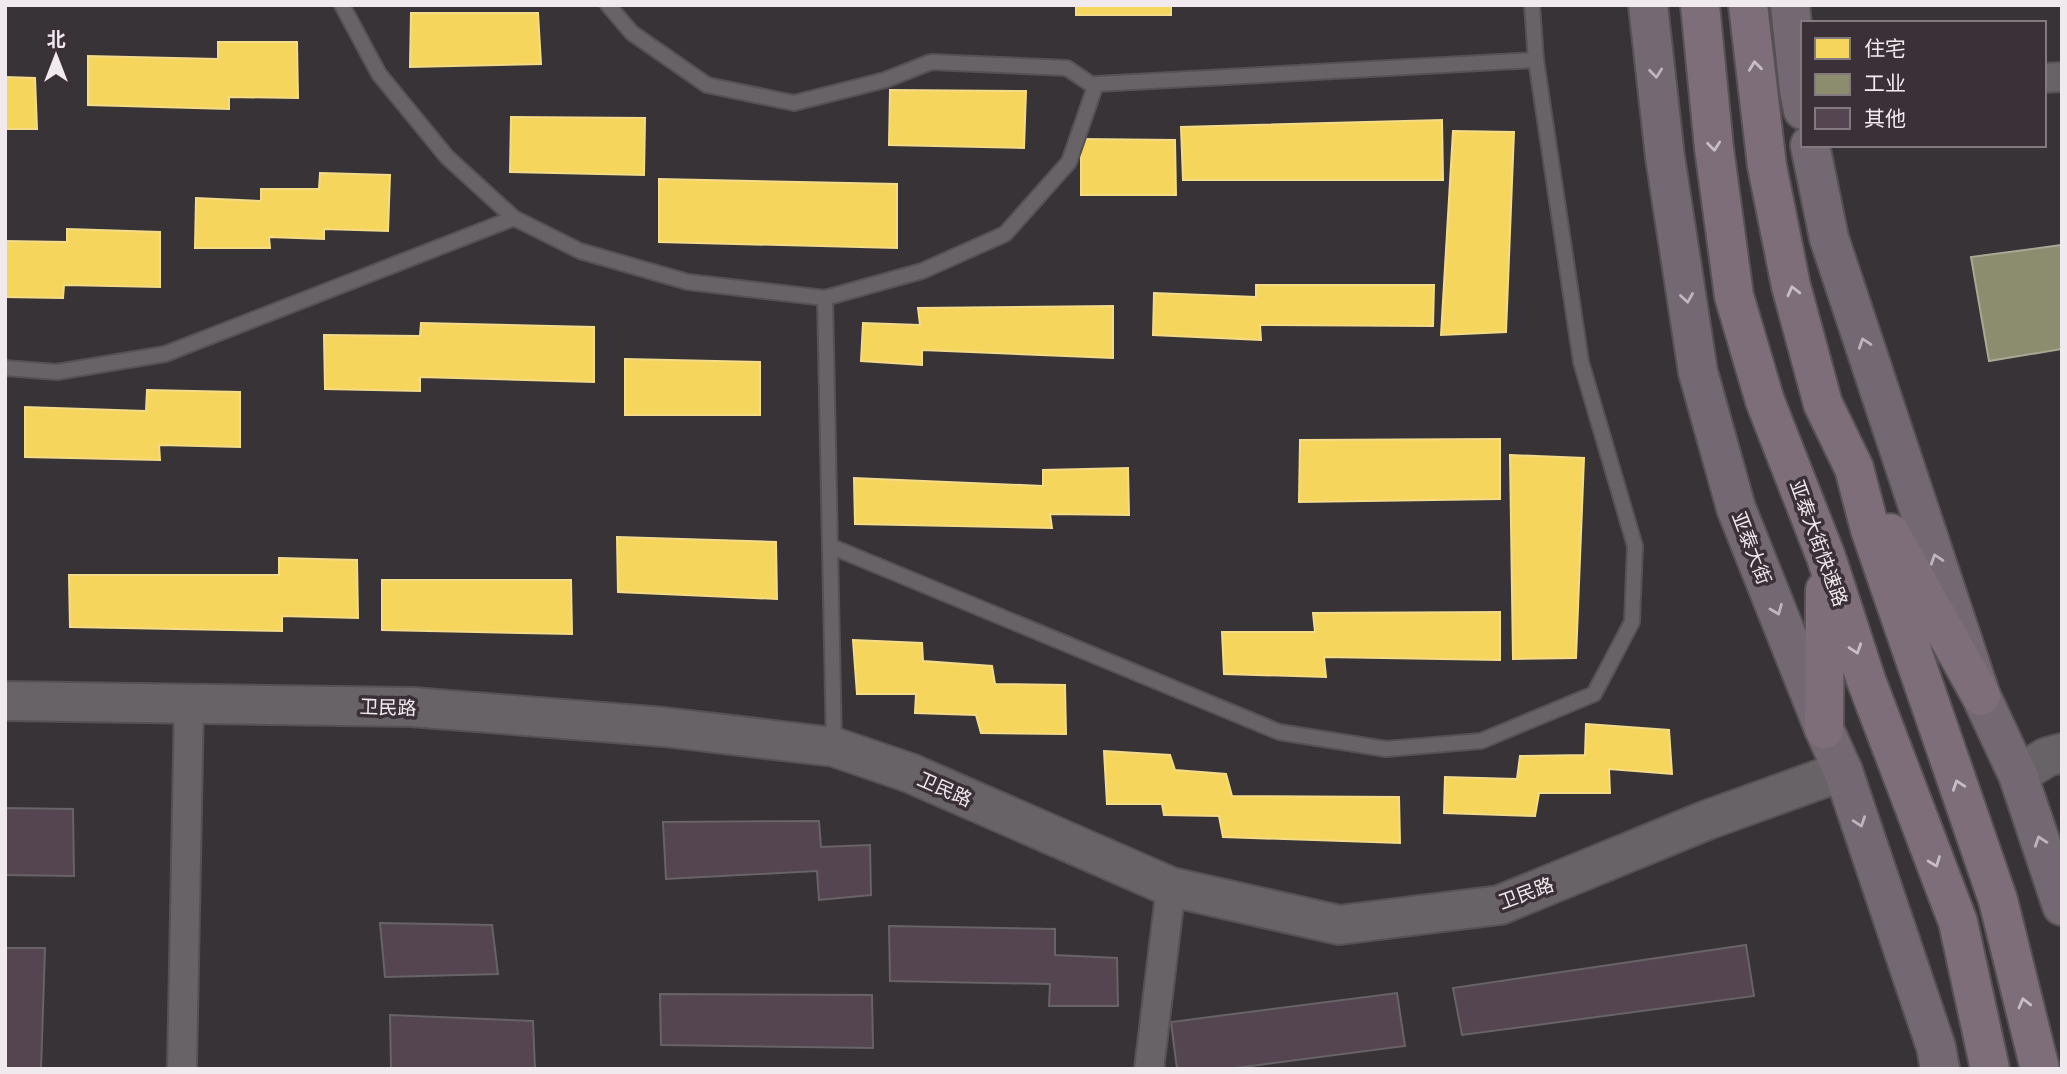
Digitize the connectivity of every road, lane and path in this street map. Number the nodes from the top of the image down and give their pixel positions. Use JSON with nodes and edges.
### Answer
{"nodes":[{"id":1,"x":342,"y":5,"type":"edge"},
{"id":2,"x":608,"y":5,"type":"edge"},
{"id":3,"x":1532,"y":5,"type":"edge"},
{"id":4,"x":1648,"y":5,"type":"edge"},
{"id":5,"x":1700,"y":5,"type":"edge"},
{"id":6,"x":1748,"y":5,"type":"edge"},
{"id":7,"x":1790,"y":5,"type":"edge"},
{"id":8,"x":1536,"y":60,"type":"junction"},
{"id":9,"x":1095,"y":88,"type":"junction"},
{"id":10,"x":1801,"y":96,"type":"edge"},
{"id":11,"x":1810,"y":147,"type":"edge"},
{"id":12,"x":514,"y":218,"type":"junction"},
{"id":13,"x":825,"y":298,"type":"junction"},
{"id":14,"x":5,"y":368,"type":"edge"},
{"id":15,"x":1854,"y":468,"type":"junction"},
{"id":16,"x":830,"y":546,"type":"junction"},
{"id":17,"x":1826,"y":557,"type":"junction"},
{"id":18,"x":1981,"y":696,"type":"junction"},
{"id":19,"x":5,"y":701,"type":"edge"},
{"id":20,"x":190,"y":703,"type":"junction"},
{"id":21,"x":1824,"y":729,"type":"junction"},
{"id":22,"x":834,"y":747,"type":"junction"},
{"id":23,"x":2062,"y":754,"type":"edge"},
{"id":24,"x":1843,"y":771,"type":"junction"},
{"id":25,"x":2018,"y":775,"type":"junction"},
{"id":26,"x":1171,"y":887,"type":"junction"},
{"id":27,"x":2062,"y":906,"type":"edge"},
{"id":28,"x":182,"y":1069,"type":"edge"},
{"id":29,"x":1149,"y":1069,"type":"edge"},
{"id":30,"x":1940,"y":1069,"type":"edge"},
{"id":31,"x":1990,"y":1069,"type":"edge"},
{"id":32,"x":2040,"y":1069,"type":"edge"}],
"edges":[{"from":1,"to":12,"type":"lane"},
{"from":2,"to":9,"type":"lane"},
{"from":3,"to":8,"type":"lane"},
{"from":4,"to":21,"type":"main road","name":"亚泰大街","one_way":true},
{"from":5,"to":17,"type":"highway","name":"亚泰大街快速路","one_way":true},
{"from":15,"to":6,"type":"highway","one_way":true},
{"from":7,"to":10,"type":"main road"},
{"from":8,"to":9,"type":"lane"},
{"from":8,"to":16,"type":"lane"},
{"from":9,"to":13,"type":"lane"},
{"from":18,"to":11,"type":"main road","one_way":true},
{"from":12,"to":13,"type":"lane"},
{"from":12,"to":14,"type":"lane"},
{"from":13,"to":16,"type":"lane"},
{"from":15,"to":18,"type":"highway"},
{"from":32,"to":15,"type":"highway","one_way":true},
{"from":16,"to":22,"type":"lane"},
{"from":17,"to":21,"type":"highway"},
{"from":17,"to":31,"type":"highway","name":"亚泰大街快速路","one_way":true},
{"from":18,"to":25,"type":"main road"},
{"from":19,"to":20,"type":"street","name":"卫民路"},
{"from":20,"to":22,"type":"street","name":"卫民路"},
{"from":20,"to":28,"type":"street"},
{"from":21,"to":24,"type":"main road","name":"亚泰大街"},
{"from":22,"to":26,"type":"street","name":"卫民路"},
{"from":23,"to":25,"type":"street"},
{"from":24,"to":26,"type":"street","name":"卫民路"},
{"from":24,"to":30,"type":"main road","name":"亚泰大街","one_way":true},
{"from":27,"to":25,"type":"main road","one_way":true},
{"from":26,"to":29,"type":"street"}]}
